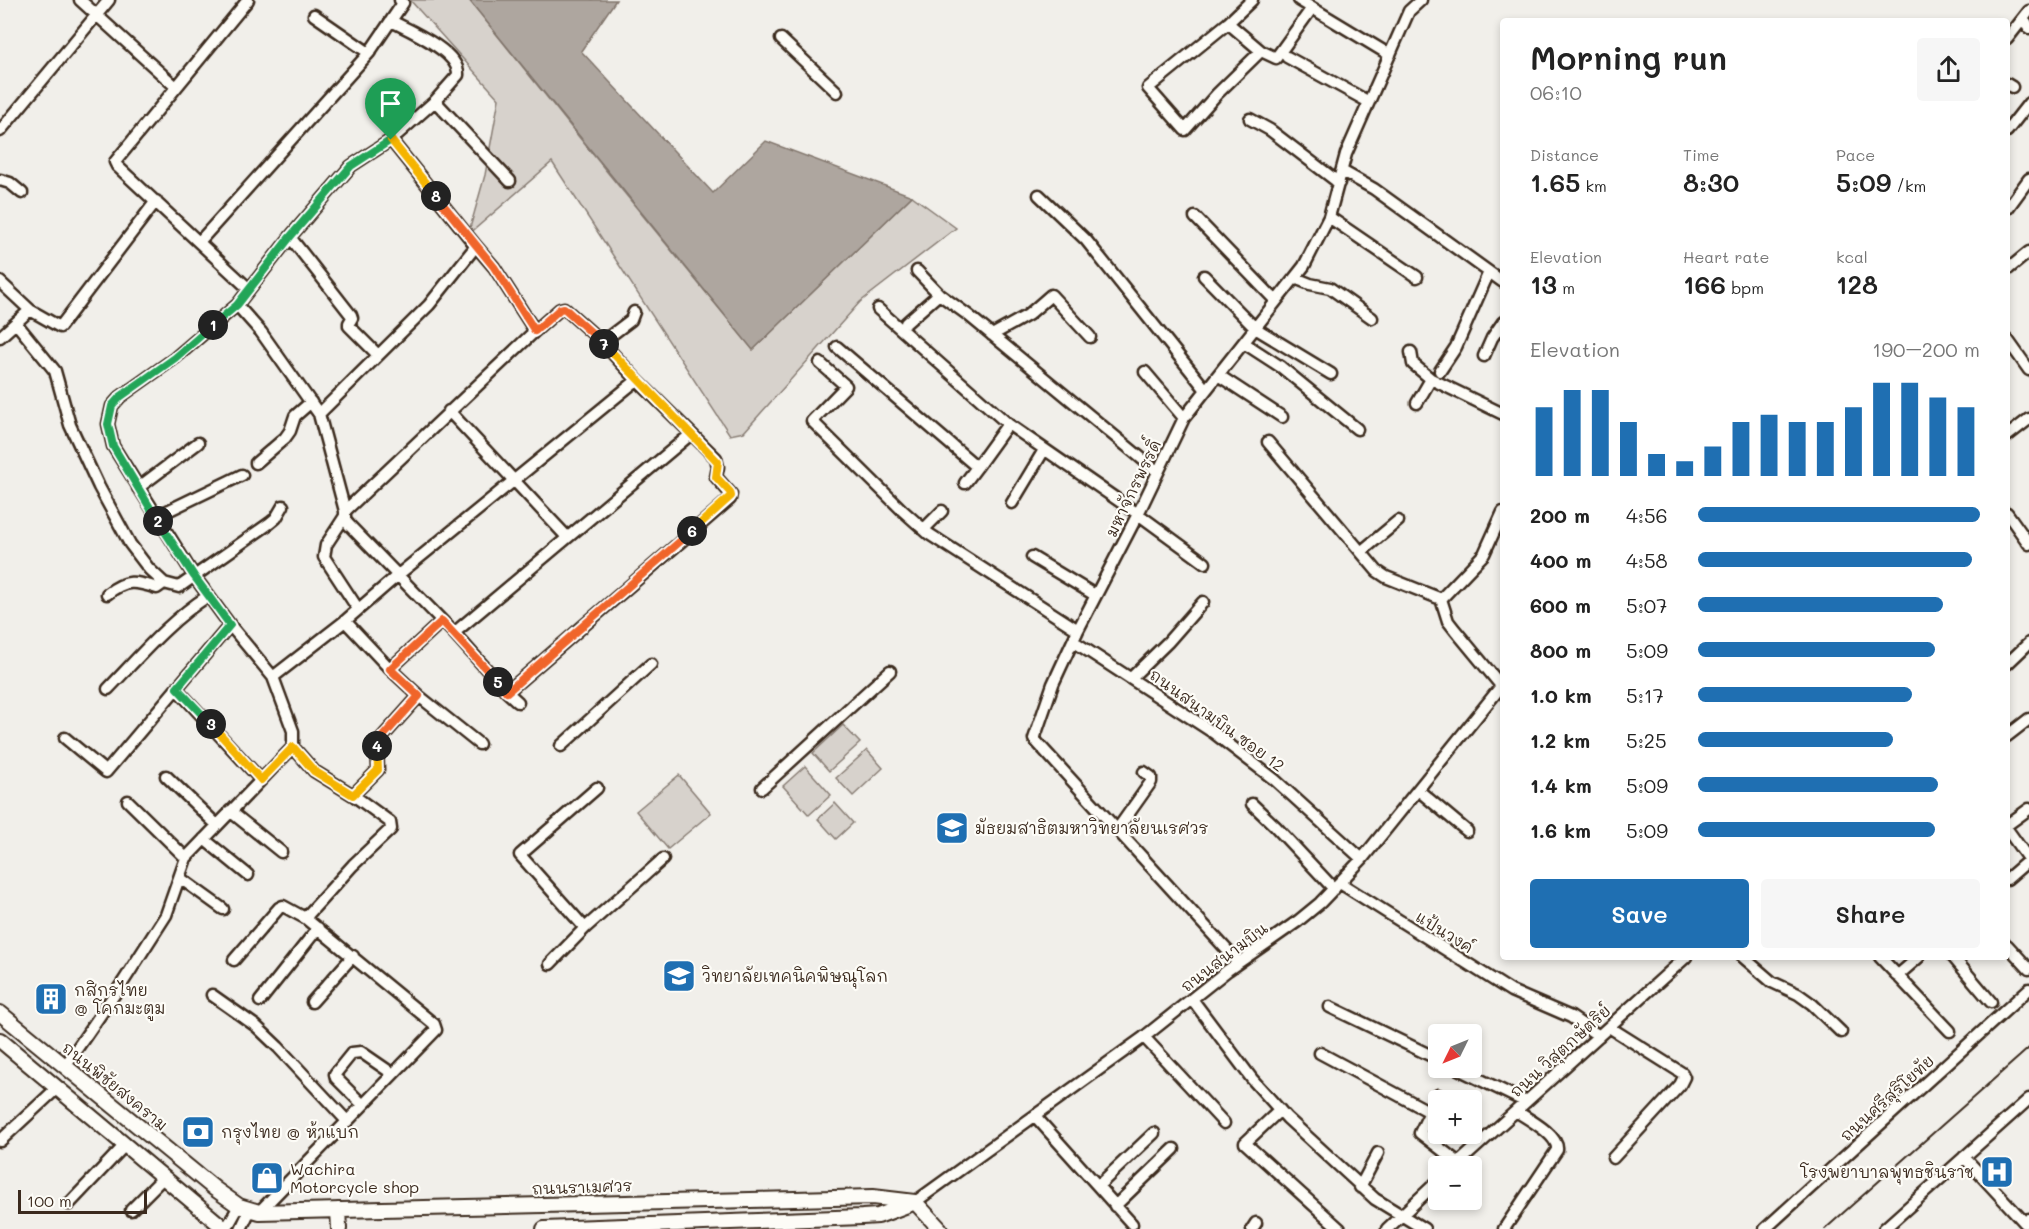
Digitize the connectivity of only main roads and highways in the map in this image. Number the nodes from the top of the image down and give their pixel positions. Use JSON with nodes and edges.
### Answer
{"nodes":[{"id":1,"x":0,"y":1013,"type":"edge"},
{"id":2,"x":0,"y":1040,"type":"edge"},
{"id":3,"x":723,"y":1199,"type":"junction"},
{"id":4,"x":915,"y":1202,"type":"junction"},
{"id":5,"x":249,"y":1209,"type":"joint"},
{"id":6,"x":338,"y":1210,"type":"junction"},
{"id":7,"x":725,"y":1223,"type":"junction"},
{"id":8,"x":226,"y":1229,"type":"edge"},
{"id":9,"x":339,"y":1229,"type":"edge"},
{"id":10,"x":544,"y":1229,"type":"edge"},
{"id":11,"x":940,"y":1229,"type":"edge"}],
"edges":[{"from":1,"to":5,"type":"main road","name":"ถนนพิชัยสงคราม"},
{"from":2,"to":8,"type":"main road"},
{"from":3,"to":4,"type":"main road","name":"ถนนราเมศวร"},
{"from":3,"to":6,"type":"main road","name":"ถนนราเมศวร"},
{"from":3,"to":7,"type":"main road"},
{"from":4,"to":7,"type":"main road"},
{"from":4,"to":11,"type":"main road"},
{"from":5,"to":6,"type":"main road","name":"ถนนราเมศวร"},
{"from":6,"to":9,"type":"main road"},
{"from":7,"to":10,"type":"main road"}]}
